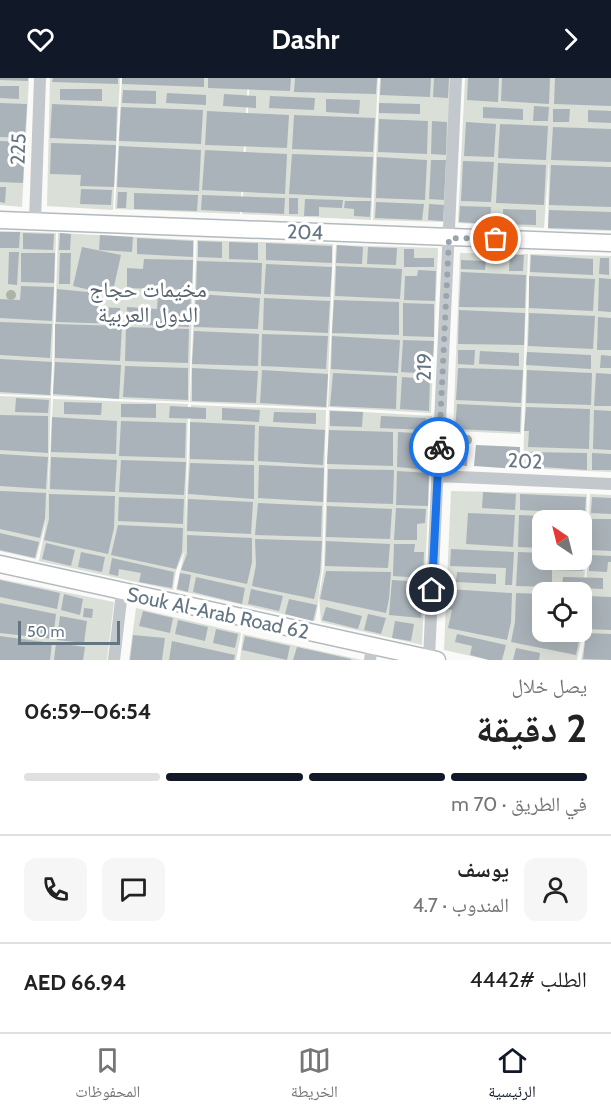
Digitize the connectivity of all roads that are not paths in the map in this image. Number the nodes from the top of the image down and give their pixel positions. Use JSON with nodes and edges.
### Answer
{"nodes":[{"id":1,"x":40,"y":78,"type":"edge"},
{"id":2,"x":456,"y":78,"type":"edge"},
{"id":3,"x":0,"y":220,"type":"edge"},
{"id":4,"x":36,"y":221,"type":"junction"},
{"id":5,"x":449,"y":238,"type":"junction"},
{"id":6,"x":611,"y":243,"type":"edge"},
{"id":7,"x":437,"y":476,"type":"junction"},
{"id":8,"x":611,"y":484,"type":"edge"},
{"id":9,"x":0,"y":564,"type":"edge"},
{"id":10,"x":122,"y":592,"type":"junction"},
{"id":11,"x":371,"y":653,"type":"edge"},
{"id":12,"x":433,"y":659,"type":"edge"},
{"id":13,"x":114,"y":660,"type":"edge"}],
"edges":[{"from":1,"to":4,"type":"street","name":"225"},
{"from":2,"to":5,"type":"street","name":"219"},
{"from":3,"to":4,"type":"main road","name":"204"},
{"from":4,"to":5,"type":"main road","name":"204"},
{"from":5,"to":6,"type":"main road","name":"204"},
{"from":5,"to":7,"type":"street","name":"219"},
{"from":7,"to":8,"type":"street","name":"202"},
{"from":7,"to":12,"type":"street","name":"219"},
{"from":9,"to":10,"type":"main road","name":"Souk Al-Arab Road 62"},
{"from":10,"to":11,"type":"main road","name":"Souk Al-Arab Road 62"},
{"from":10,"to":13,"type":"street"},
{"from":11,"to":12,"type":"main road","name":"Souk Al-Arab Road 62"}]}
